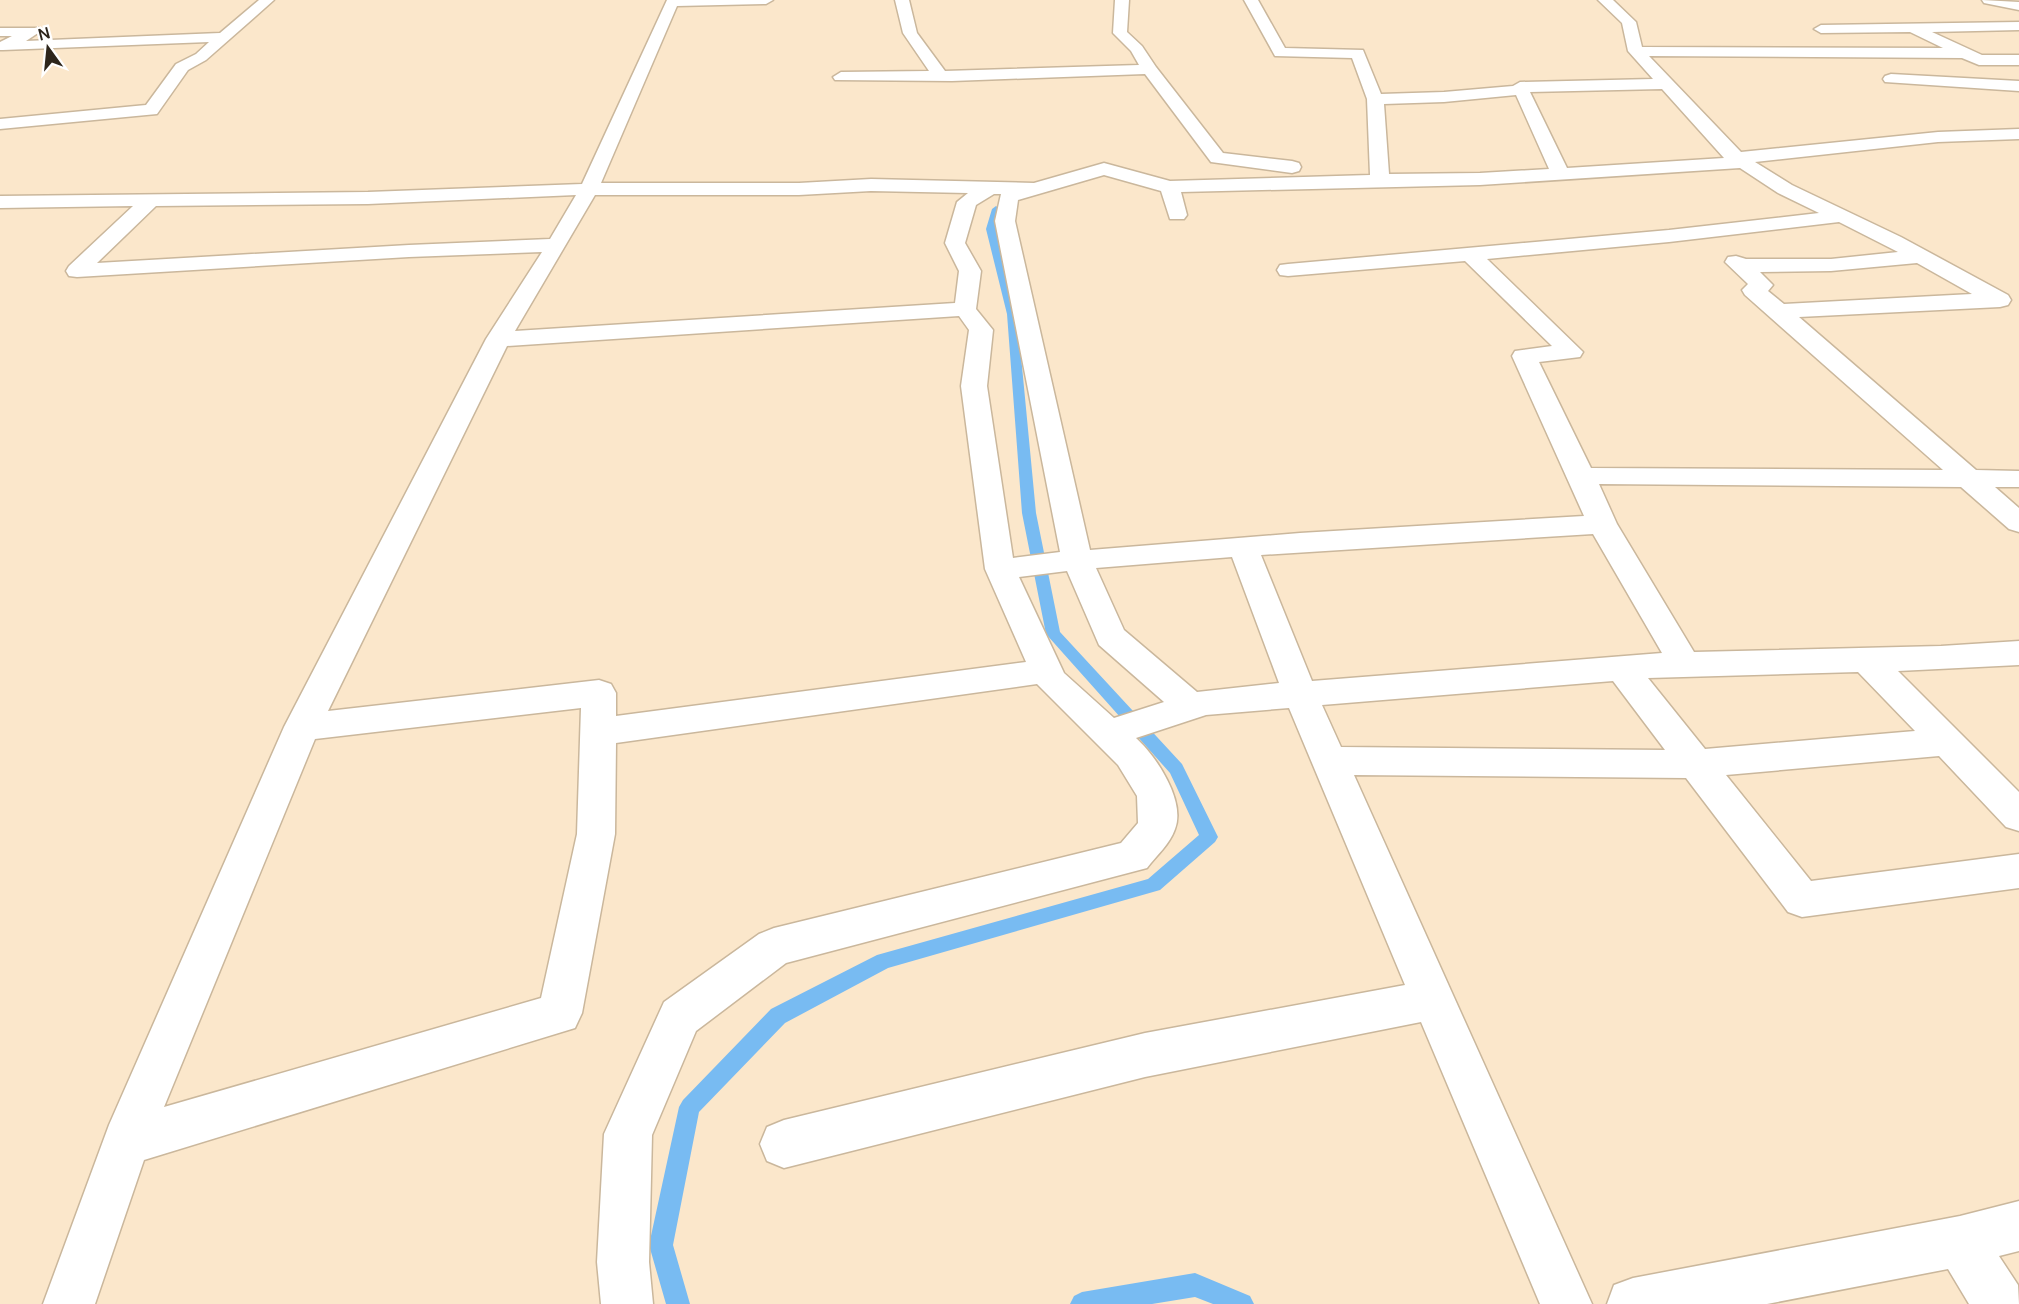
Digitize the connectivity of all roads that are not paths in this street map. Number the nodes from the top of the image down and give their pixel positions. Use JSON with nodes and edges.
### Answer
{"nodes":[{"id":1,"x":267,"y":0,"type":"edge"},
{"id":2,"x":691,"y":0,"type":"edge"},
{"id":3,"x":766,"y":0,"type":"edge"},
{"id":4,"x":902,"y":0,"type":"edge"},
{"id":5,"x":1122,"y":0,"type":"edge"},
{"id":6,"x":1251,"y":0,"type":"edge"},
{"id":7,"x":1605,"y":0,"type":"edge"},
{"id":8,"x":1989,"y":0,"type":"edge"},
{"id":9,"x":2019,"y":6,"type":"edge"},
{"id":10,"x":2019,"y":26,"type":"edge"},
{"id":11,"x":1907,"y":28,"type":"junction"},
{"id":12,"x":1821,"y":29,"type":"dead end"},
{"id":13,"x":0,"y":32,"type":"edge"},
{"id":14,"x":224,"y":37,"type":"junction"},
{"id":15,"x":1636,"y":51,"type":"junction"},
{"id":16,"x":1963,"y":53,"type":"junction"},
{"id":17,"x":2019,"y":60,"type":"edge"},
{"id":18,"x":1149,"y":69,"type":"junction"},
{"id":19,"x":940,"y":76,"type":"junction"},
{"id":20,"x":841,"y":77,"type":"dead end"},
{"id":21,"x":1891,"y":79,"type":"dead end"},
{"id":22,"x":1666,"y":84,"type":"junction"},
{"id":23,"x":2019,"y":86,"type":"edge"},
{"id":24,"x":1522,"y":90,"type":"junction"},
{"id":25,"x":1375,"y":99,"type":"junction"},
{"id":26,"x":0,"y":124,"type":"edge"},
{"id":27,"x":2019,"y":134,"type":"edge"},
{"id":28,"x":1740,"y":160,"type":"junction"},
{"id":29,"x":1560,"y":173,"type":"junction"},
{"id":30,"x":1380,"y":180,"type":"junction"},
{"id":31,"x":1323,"y":182,"type":"junction"},
{"id":32,"x":1170,"y":187,"type":"junction"},
{"id":33,"x":990,"y":188,"type":"junction"},
{"id":34,"x":589,"y":189,"type":"junction"},
{"id":35,"x":1035,"y":189,"type":"junction"},
{"id":36,"x":151,"y":200,"type":"junction"},
{"id":37,"x":0,"y":202,"type":"edge"},
{"id":38,"x":1177,"y":214,"type":"dead end"},
{"id":39,"x":1842,"y":216,"type":"junction"},
{"id":40,"x":1702,"y":232,"type":"junction"},
{"id":41,"x":557,"y":245,"type":"junction"},
{"id":42,"x":1470,"y":254,"type":"junction"},
{"id":43,"x":1920,"y":256,"type":"junction"},
{"id":44,"x":1740,"y":266,"type":"junction"},
{"id":45,"x":1288,"y":270,"type":"dead end"},
{"id":46,"x":2009,"y":305,"type":"edge"},
{"id":47,"x":965,"y":309,"type":"junction"},
{"id":48,"x":1779,"y":311,"type":"junction"},
{"id":49,"x":498,"y":339,"type":"junction"},
{"id":50,"x":1581,"y":476,"type":"junction"},
{"id":51,"x":1970,"y":479,"type":"junction"},
{"id":52,"x":2019,"y":479,"type":"edge"},
{"id":53,"x":2019,"y":523,"type":"edge"},
{"id":54,"x":1602,"y":524,"type":"junction"},
{"id":55,"x":1243,"y":547,"type":"junction"},
{"id":56,"x":1070,"y":561,"type":"junction"},
{"id":57,"x":1000,"y":569,"type":"junction"},
{"id":58,"x":2019,"y":653,"type":"edge"},
{"id":59,"x":1867,"y":660,"type":"junction"},
{"id":60,"x":1685,"y":664,"type":"junction"},
{"id":61,"x":1621,"y":668,"type":"junction"},
{"id":62,"x":1046,"y":671,"type":"junction"},
{"id":63,"x":1300,"y":694,"type":"junction"},
{"id":64,"x":1185,"y":709,"type":"junction"},
{"id":65,"x":302,"y":727,"type":"junction"},
{"id":66,"x":599,"y":732,"type":"junction"},
{"id":67,"x":1108,"y":734,"type":"junction"},
{"id":68,"x":1947,"y":742,"type":"junction"},
{"id":69,"x":1329,"y":761,"type":"junction"},
{"id":70,"x":1695,"y":764,"type":"junction"},
{"id":71,"x":2019,"y":816,"type":"edge"},
{"id":72,"x":2019,"y":871,"type":"edge"},
{"id":73,"x":1433,"y":1000,"type":"junction"},
{"id":74,"x":126,"y":1142,"type":"junction"},
{"id":75,"x":784,"y":1144,"type":"dead end"},
{"id":76,"x":2019,"y":1226,"type":"edge"},
{"id":77,"x":1960,"y":1241,"type":"junction"},
{"id":78,"x":69,"y":1304,"type":"edge"},
{"id":79,"x":627,"y":1304,"type":"edge"},
{"id":80,"x":1566,"y":1304,"type":"edge"},
{"id":81,"x":1633,"y":1304,"type":"edge"},
{"id":82,"x":1999,"y":1304,"type":"edge"}],
"edges":[{"from":1,"to":14,"type":"street"},
{"from":2,"to":3,"type":"street"},
{"from":2,"to":34,"type":"street"},
{"from":4,"to":19,"type":"street"},
{"from":5,"to":18,"type":"street"},
{"from":6,"to":25,"type":"street"},
{"from":7,"to":15,"type":"street"},
{"from":8,"to":9,"type":"street"},
{"from":10,"to":11,"type":"street"},
{"from":11,"to":12,"type":"street"},
{"from":11,"to":16,"type":"street"},
{"from":13,"to":14,"type":"street"},
{"from":14,"to":26,"type":"street"},
{"from":15,"to":16,"type":"street"},
{"from":15,"to":22,"type":"street"},
{"from":16,"to":17,"type":"street"},
{"from":18,"to":19,"type":"street"},
{"from":18,"to":31,"type":"street"},
{"from":19,"to":20,"type":"street"},
{"from":21,"to":23,"type":"street"},
{"from":22,"to":24,"type":"street"},
{"from":22,"to":28,"type":"street"},
{"from":24,"to":25,"type":"street"},
{"from":24,"to":29,"type":"street"},
{"from":25,"to":30,"type":"street"},
{"from":27,"to":28,"type":"street"},
{"from":28,"to":29,"type":"street"},
{"from":28,"to":39,"type":"street"},
{"from":29,"to":30,"type":"street"},
{"from":30,"to":31,"type":"street"},
{"from":31,"to":32,"type":"street"},
{"from":32,"to":35,"type":"street"},
{"from":32,"to":38,"type":"street"},
{"from":33,"to":34,"type":"street"},
{"from":33,"to":35,"type":"street"},
{"from":33,"to":47,"type":"street"},
{"from":34,"to":36,"type":"street"},
{"from":34,"to":41,"type":"street"},
{"from":35,"to":56,"type":"street"},
{"from":36,"to":37,"type":"street"},
{"from":36,"to":41,"type":"street"},
{"from":39,"to":40,"type":"street"},
{"from":39,"to":43,"type":"street"},
{"from":40,"to":42,"type":"street"},
{"from":40,"to":44,"type":"street"},
{"from":41,"to":49,"type":"street"},
{"from":42,"to":45,"type":"street"},
{"from":42,"to":50,"type":"street"},
{"from":43,"to":44,"type":"street"},
{"from":43,"to":46,"type":"street"},
{"from":44,"to":48,"type":"street"},
{"from":46,"to":48,"type":"street"},
{"from":47,"to":49,"type":"street"},
{"from":47,"to":57,"type":"street"},
{"from":48,"to":51,"type":"street"},
{"from":49,"to":65,"type":"street"},
{"from":50,"to":51,"type":"street"},
{"from":50,"to":54,"type":"street"},
{"from":51,"to":52,"type":"street"},
{"from":51,"to":53,"type":"street"},
{"from":54,"to":55,"type":"street"},
{"from":54,"to":60,"type":"street"},
{"from":55,"to":56,"type":"street"},
{"from":55,"to":63,"type":"street"},
{"from":56,"to":57,"type":"street"},
{"from":56,"to":64,"type":"street"},
{"from":57,"to":62,"type":"street"},
{"from":58,"to":59,"type":"street"},
{"from":59,"to":60,"type":"street"},
{"from":59,"to":68,"type":"street"},
{"from":60,"to":61,"type":"street"},
{"from":61,"to":63,"type":"street"},
{"from":61,"to":70,"type":"street"},
{"from":62,"to":66,"type":"street"},
{"from":62,"to":67,"type":"street"},
{"from":63,"to":64,"type":"street"},
{"from":63,"to":69,"type":"street"},
{"from":64,"to":67,"type":"street"},
{"from":65,"to":66,"type":"street"},
{"from":65,"to":74,"type":"street"},
{"from":66,"to":74,"type":"street"},
{"from":67,"to":79,"type":"street"},
{"from":68,"to":70,"type":"street"},
{"from":68,"to":71,"type":"street"},
{"from":69,"to":70,"type":"street"},
{"from":69,"to":73,"type":"street"},
{"from":70,"to":72,"type":"street"},
{"from":73,"to":75,"type":"street"},
{"from":73,"to":80,"type":"street"},
{"from":74,"to":78,"type":"street"},
{"from":76,"to":77,"type":"street"},
{"from":77,"to":81,"type":"street"},
{"from":77,"to":82,"type":"street"}]}
